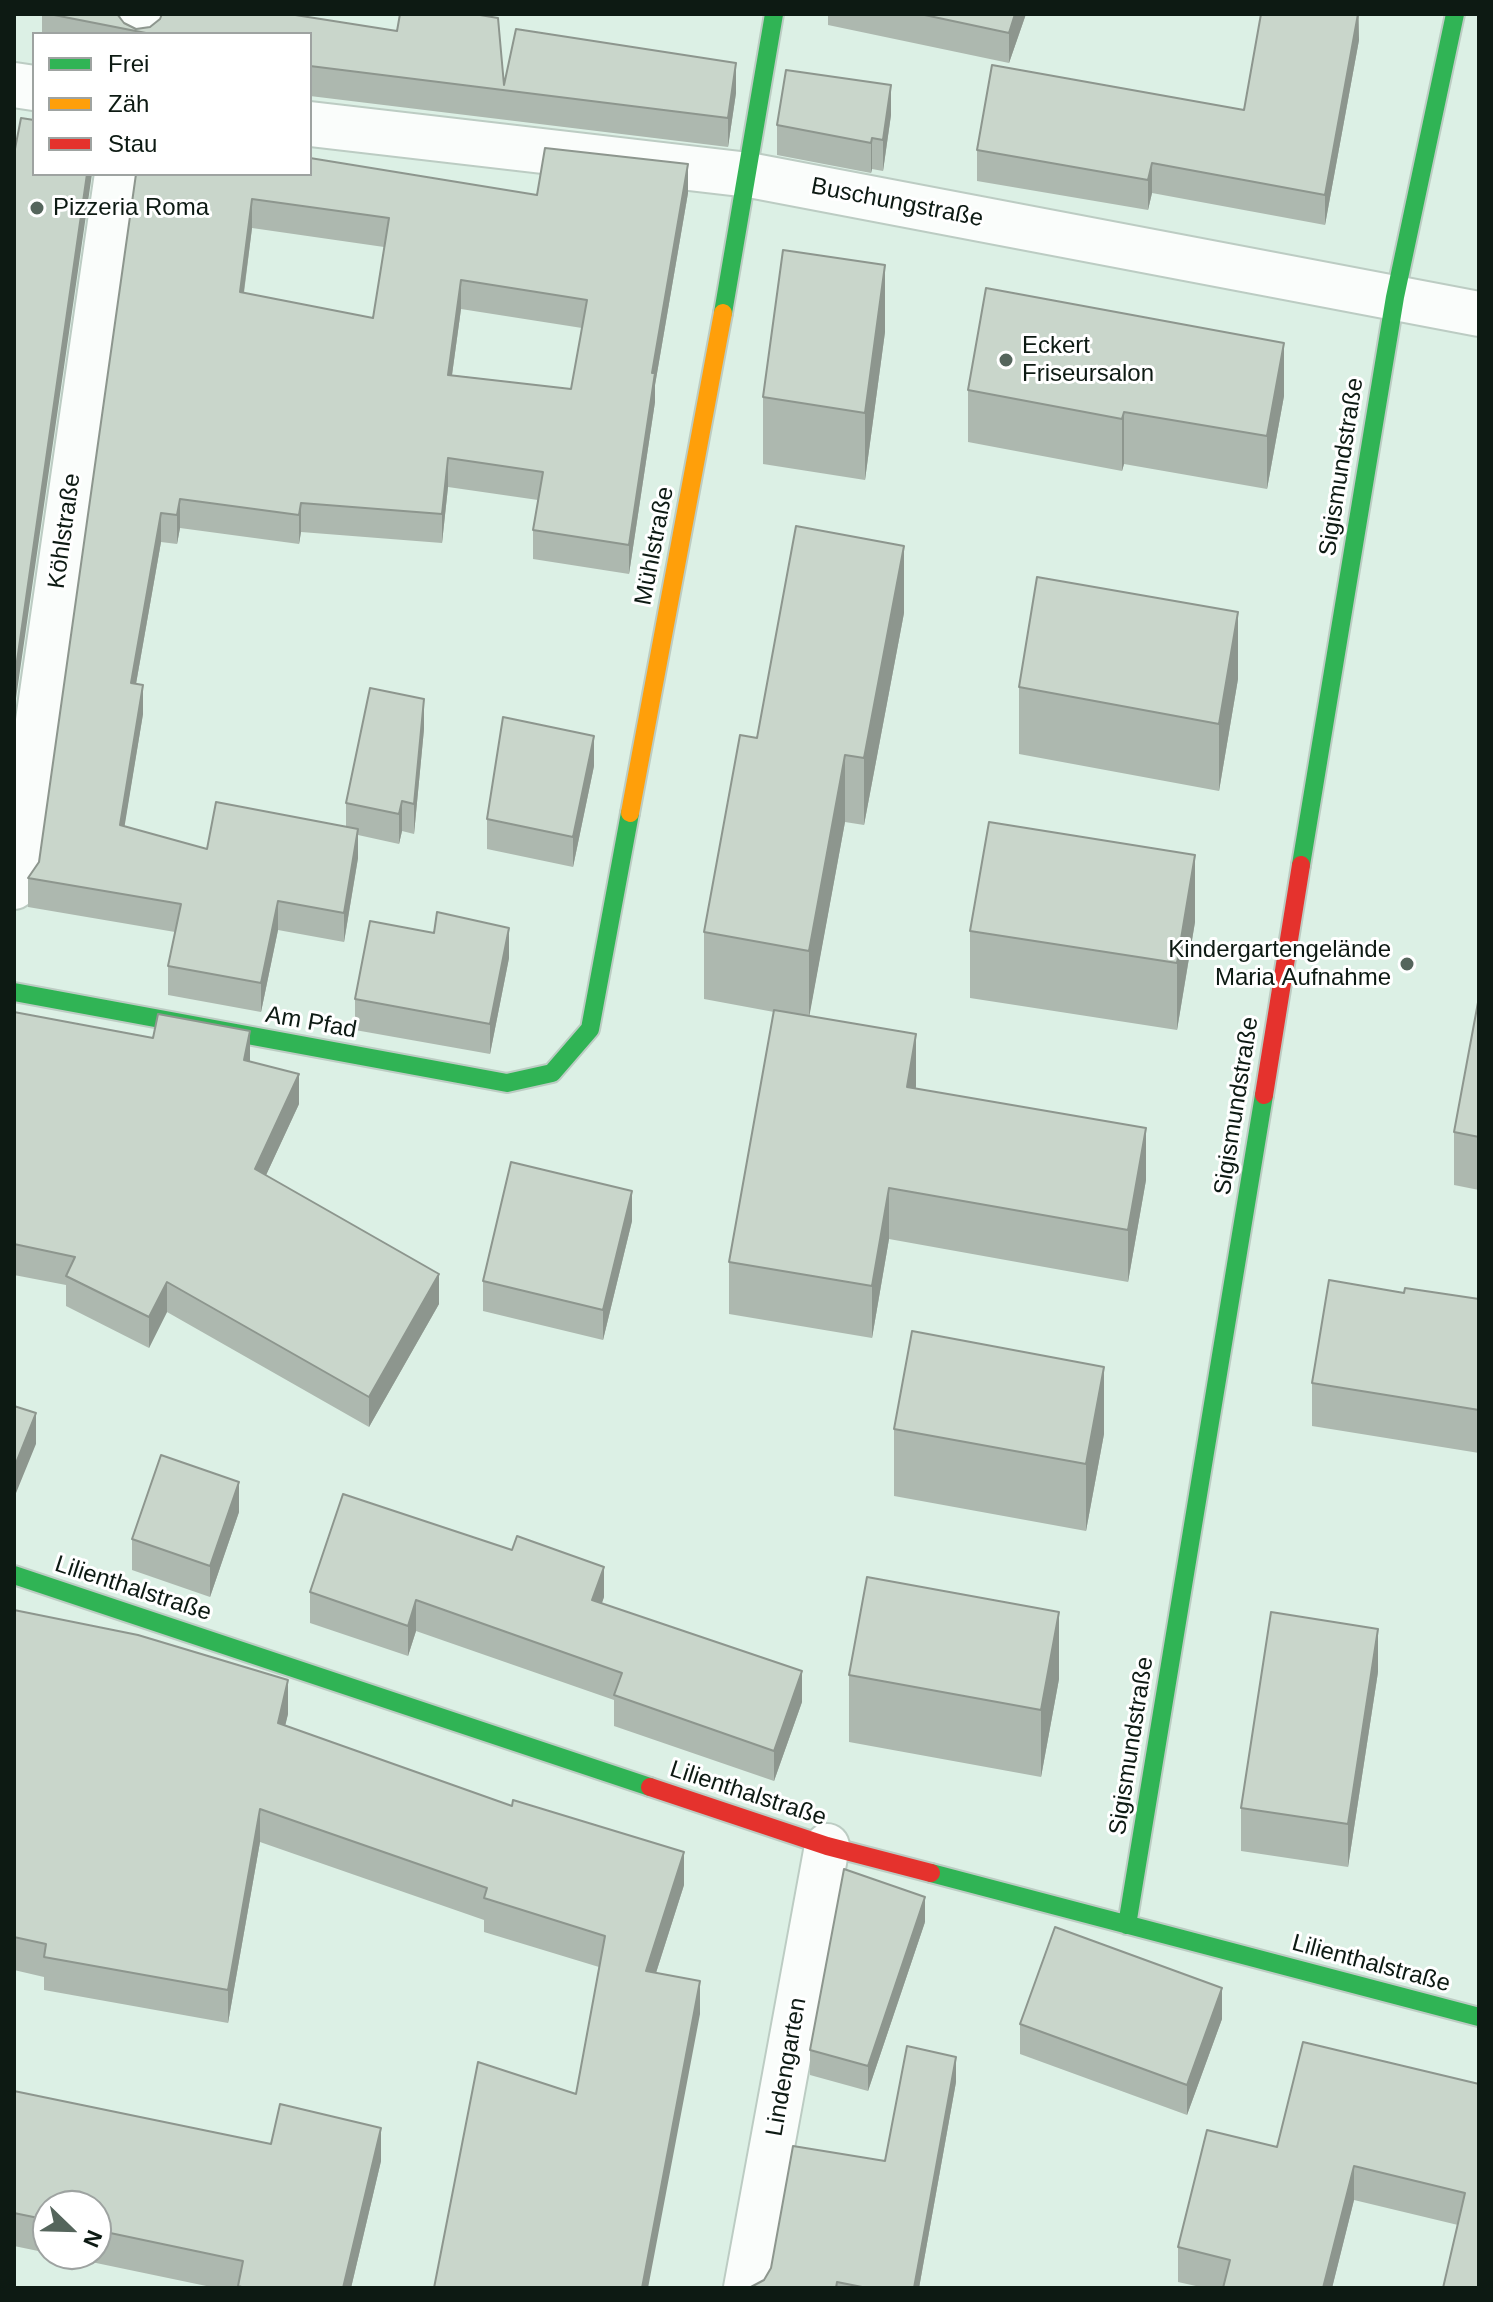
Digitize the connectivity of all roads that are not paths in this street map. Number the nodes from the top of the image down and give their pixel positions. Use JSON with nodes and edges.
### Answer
{"nodes":[{"id":1,"x":774,"y":14,"type":"edge"},
{"id":2,"x":1455,"y":14,"type":"edge"},
{"id":3,"x":312,"y":124,"type":"edge"},
{"id":4,"x":749,"y":175,"type":"junction"},
{"id":5,"x":117,"y":176,"type":"edge"},
{"id":6,"x":1395,"y":297,"type":"junction"},
{"id":7,"x":1479,"y":314,"type":"edge"},
{"id":8,"x":14,"y":887,"type":"edge"},
{"id":9,"x":14,"y":992,"type":"edge"},
{"id":10,"x":552,"y":1073,"type":"joint"},
{"id":11,"x":14,"y":1575,"type":"edge"},
{"id":12,"x":827,"y":1846,"type":"junction"},
{"id":13,"x":1127,"y":1925,"type":"junction"},
{"id":14,"x":1479,"y":2017,"type":"edge"},
{"id":15,"x":746,"y":2288,"type":"edge"}],
"edges":[{"from":1,"to":4,"type":"street","name":"Mühlstraße"},
{"from":2,"to":6,"type":"street","name":"Sigismundstraße"},
{"from":3,"to":4,"type":"street","name":"Buschungstraße"},
{"from":4,"to":6,"type":"street","name":"Buschungstraße"},
{"from":4,"to":10,"type":"street","name":"Mühlstraße"},
{"from":5,"to":8,"type":"street","name":"Köhlstraße"},
{"from":6,"to":7,"type":"street","name":"Buschungstraße"},
{"from":6,"to":13,"type":"street","name":"Sigismundstraße"},
{"from":9,"to":10,"type":"street","name":"Am Pfad"},
{"from":11,"to":12,"type":"street","name":"Lilienthalstraße"},
{"from":12,"to":13,"type":"street","name":"Lilienthalstraße"},
{"from":12,"to":15,"type":"street","name":"Lindengarten"},
{"from":13,"to":14,"type":"street","name":"Lilienthalstraße"}]}
